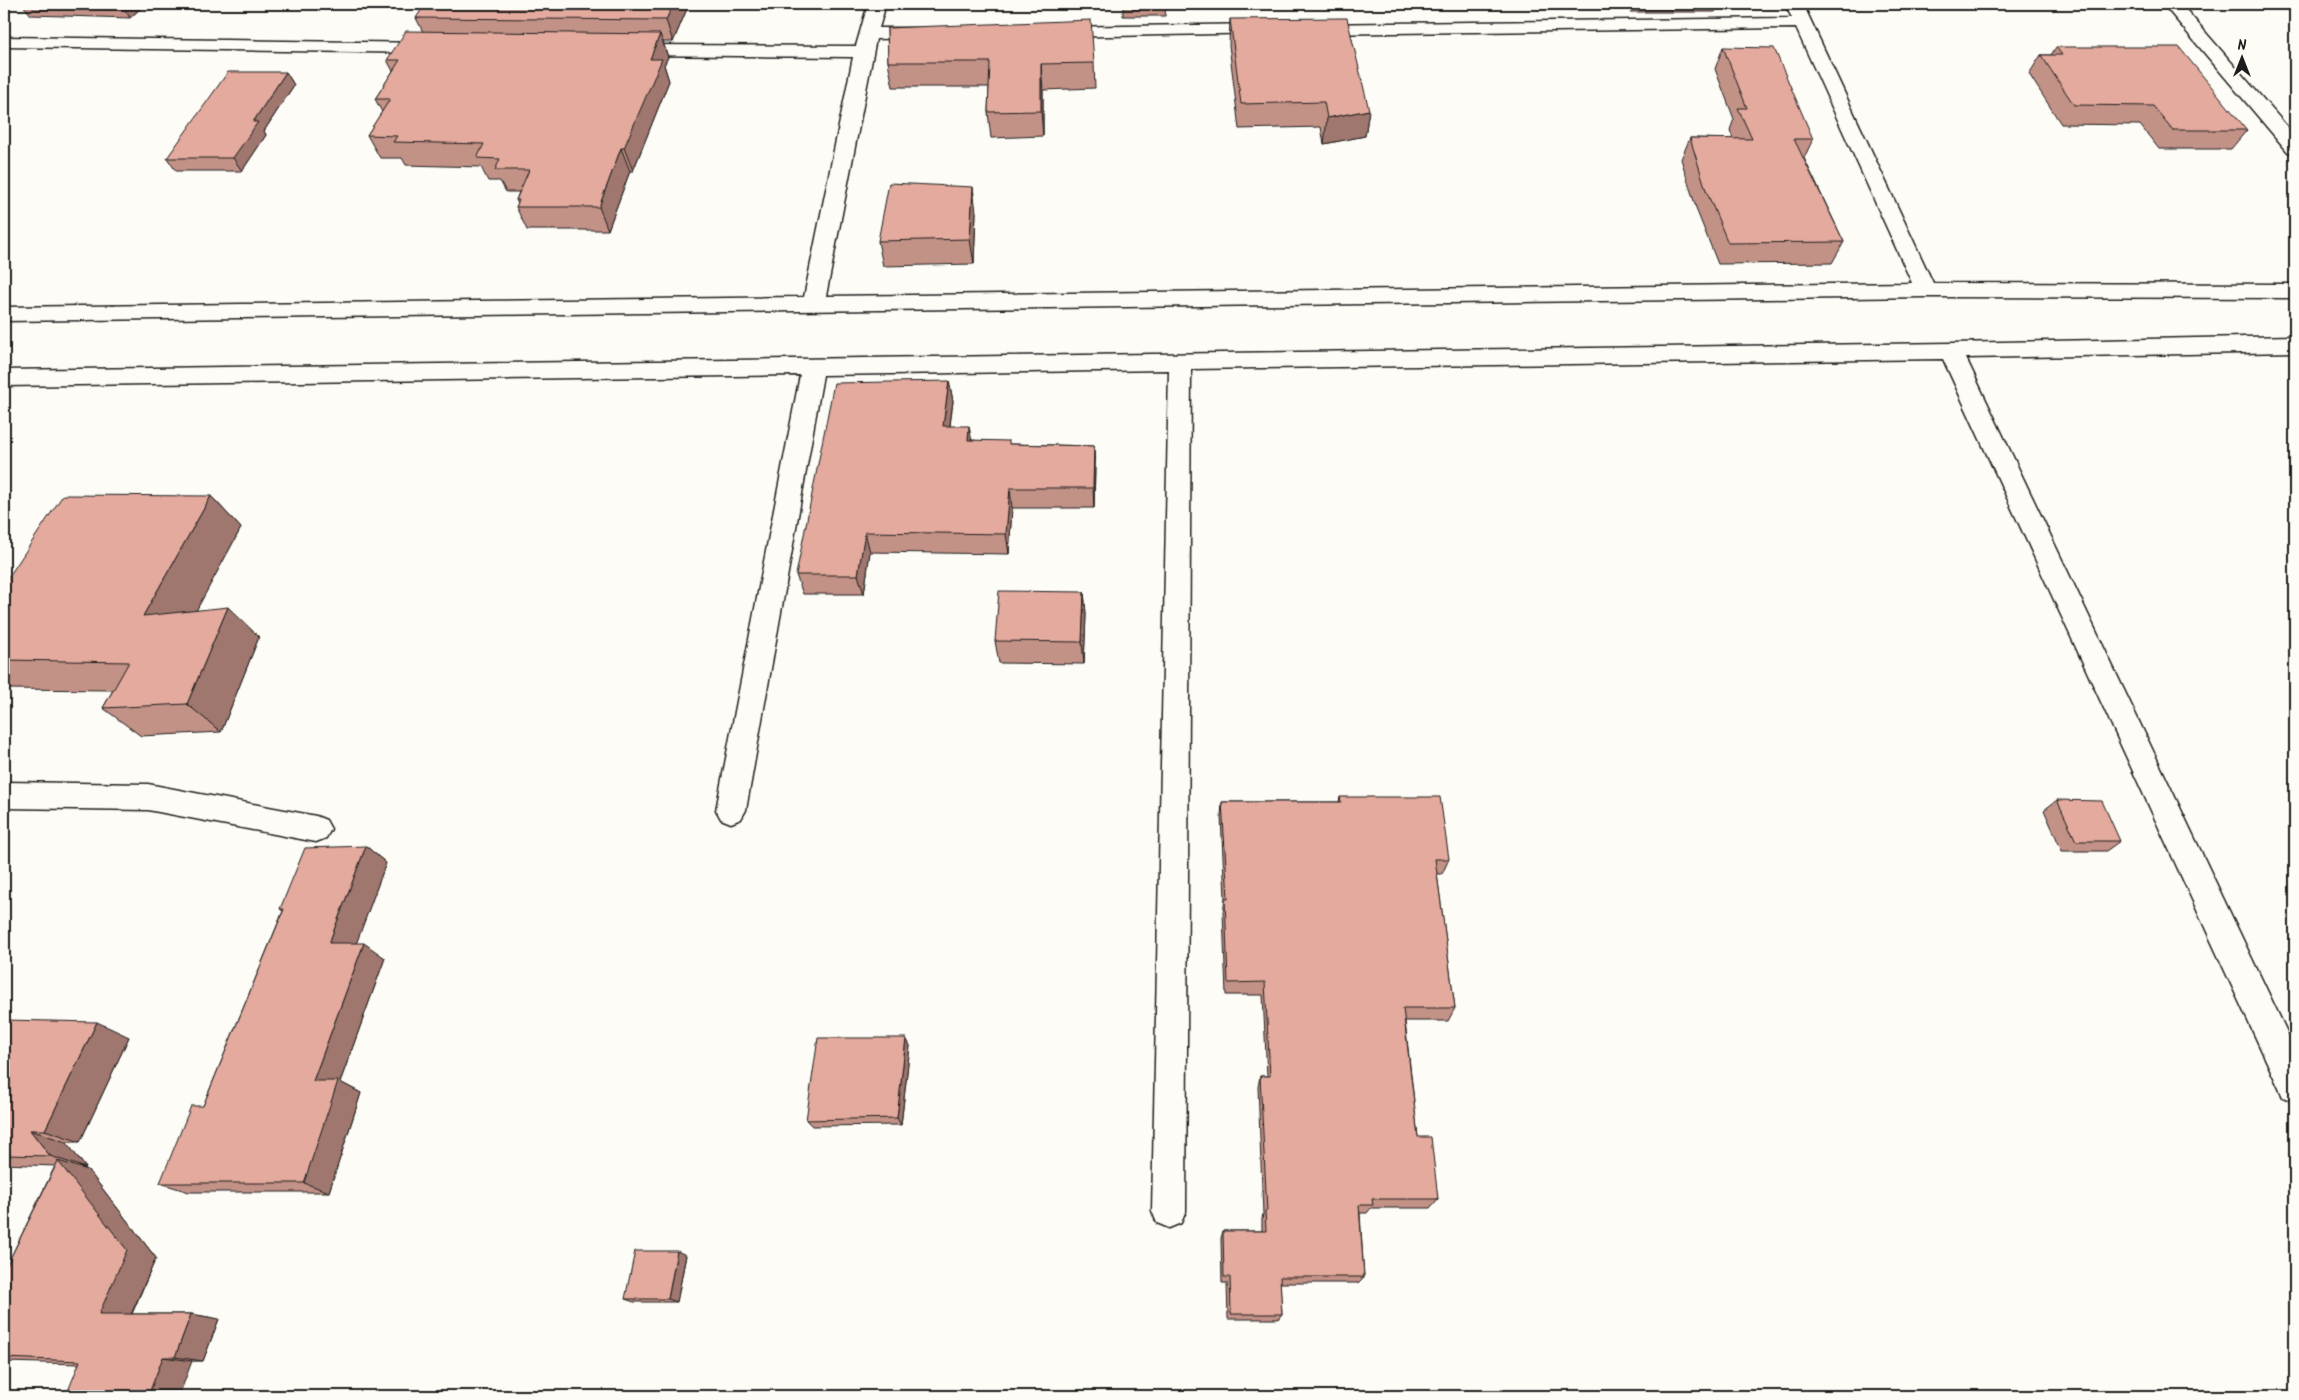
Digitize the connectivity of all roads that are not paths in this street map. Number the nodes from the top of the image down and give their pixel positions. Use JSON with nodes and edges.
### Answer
{"nodes":[{"id":1,"x":877,"y":4,"type":"edge"},
{"id":2,"x":1794,"y":4,"type":"edge"},
{"id":3,"x":2172,"y":4,"type":"edge"},
{"id":4,"x":1803,"y":23,"type":"junction"},
{"id":5,"x":1037,"y":32,"type":"edge"},
{"id":6,"x":938,"y":33,"type":"edge"},
{"id":7,"x":4,"y":42,"type":"edge"},
{"id":8,"x":865,"y":43,"type":"junction"},
{"id":9,"x":451,"y":48,"type":"edge"},
{"id":10,"x":610,"y":50,"type":"edge"},
{"id":11,"x":2295,"y":148,"type":"edge"},
{"id":12,"x":1926,"y":290,"type":"junction"},
{"id":13,"x":2295,"y":291,"type":"edge"},
{"id":14,"x":814,"y":302,"type":"junction"},
{"id":15,"x":4,"y":314,"type":"edge"},
{"id":16,"x":2264,"y":344,"type":"junction"},
{"id":17,"x":2295,"y":344,"type":"edge"},
{"id":18,"x":1951,"y":351,"type":"junction"},
{"id":19,"x":2295,"y":360,"type":"edge"},
{"id":20,"x":1180,"y":362,"type":"junction"},
{"id":21,"x":813,"y":366,"type":"junction"},
{"id":22,"x":4,"y":378,"type":"edge"},
{"id":23,"x":4,"y":795,"type":"edge"},
{"id":24,"x":731,"y":810,"type":"dead end"},
{"id":25,"x":316,"y":829,"type":"dead end"},
{"id":26,"x":2295,"y":1085,"type":"edge"},
{"id":27,"x":1169,"y":1211,"type":"dead end"}],
"edges":[{"from":1,"to":8,"type":"street"},
{"from":2,"to":4,"type":"street"},
{"from":3,"to":11,"type":"street"},
{"from":4,"to":5,"type":"street"},
{"from":4,"to":12,"type":"street"},
{"from":6,"to":8,"type":"street"},
{"from":7,"to":9,"type":"street"},
{"from":8,"to":10,"type":"street"},
{"from":8,"to":14,"type":"street"},
{"from":12,"to":13,"type":"street"},
{"from":12,"to":14,"type":"street"},
{"from":14,"to":15,"type":"street"},
{"from":16,"to":17,"type":"street"},
{"from":16,"to":18,"type":"street"},
{"from":16,"to":19,"type":"street"},
{"from":18,"to":20,"type":"street"},
{"from":18,"to":26,"type":"street"},
{"from":20,"to":21,"type":"street"},
{"from":20,"to":27,"type":"street"},
{"from":21,"to":22,"type":"street"},
{"from":21,"to":24,"type":"street"},
{"from":23,"to":25,"type":"street"}]}
